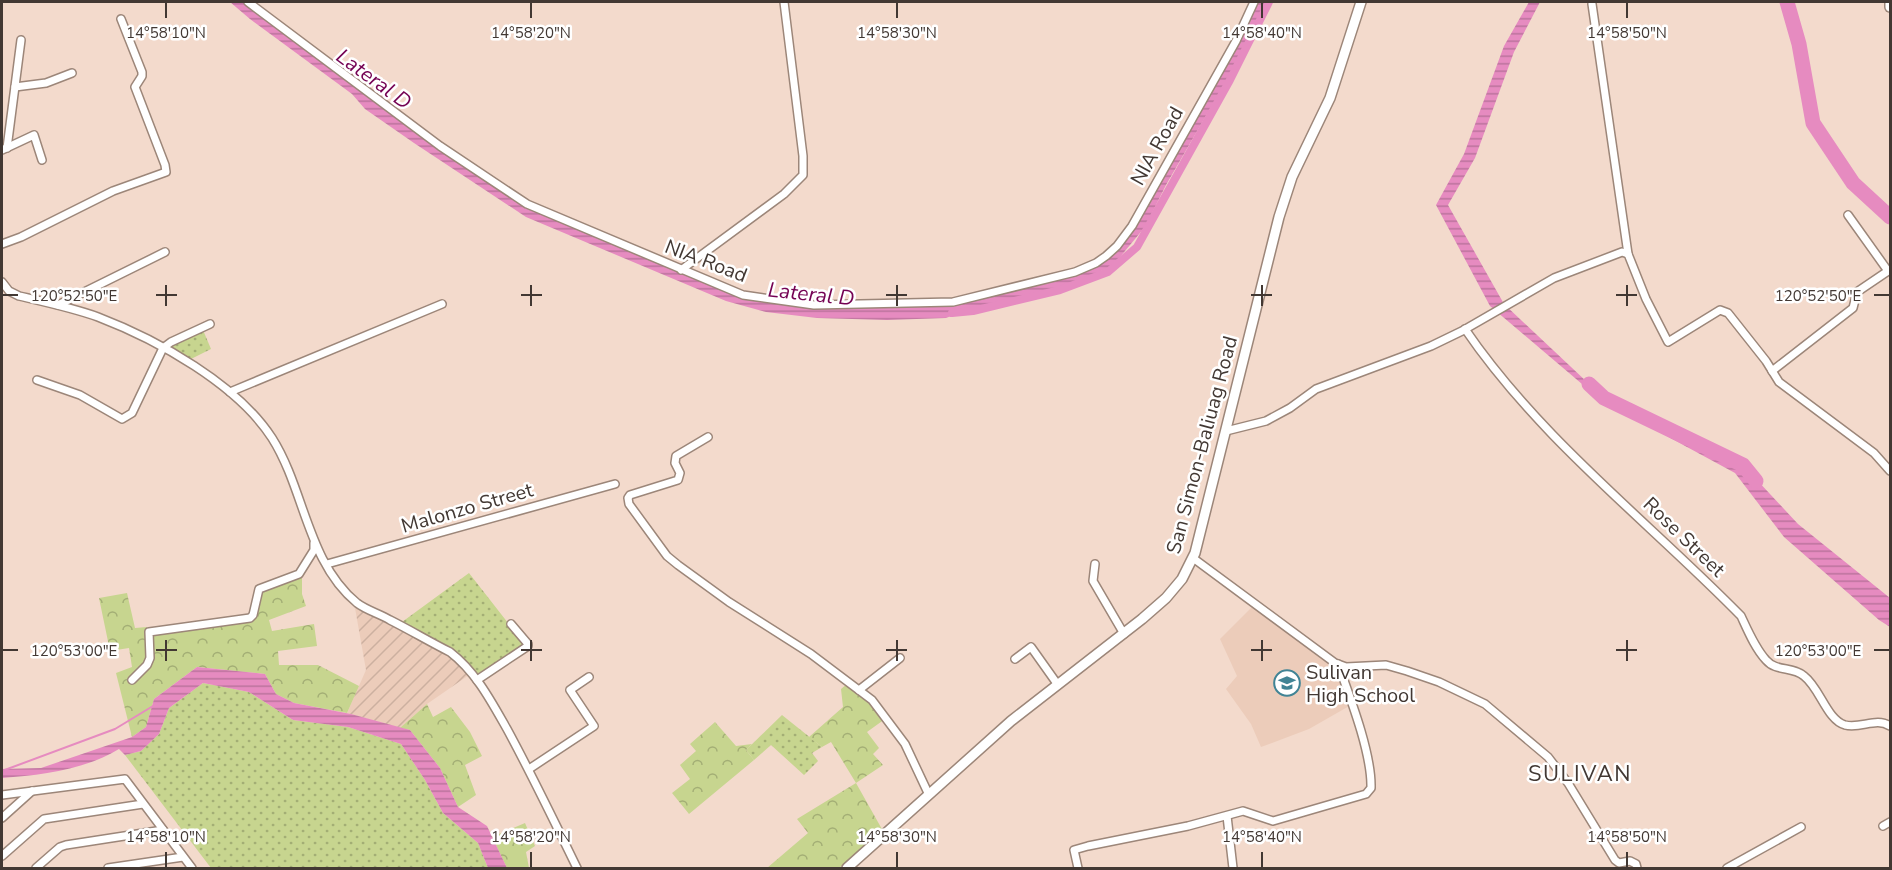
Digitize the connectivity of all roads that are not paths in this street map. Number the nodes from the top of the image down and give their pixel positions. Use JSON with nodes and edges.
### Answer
{"nodes":[{"id":1,"x":248,"y":2,"type":"edge"},
{"id":2,"x":784,"y":2,"type":"edge"},
{"id":3,"x":1254,"y":2,"type":"edge"},
{"id":4,"x":1361,"y":2,"type":"edge"},
{"id":5,"x":1890,"y":2,"type":"edge"},
{"id":6,"x":1592,"y":4,"type":"dead end"},
{"id":7,"x":1890,"y":7,"type":"edge"},
{"id":8,"x":121,"y":19,"type":"dead end"},
{"id":9,"x":21,"y":40,"type":"dead end"},
{"id":10,"x":72,"y":73,"type":"dead end"},
{"id":11,"x":15,"y":87,"type":"junction"},
{"id":12,"x":4,"y":149,"type":"edge"},
{"id":13,"x":42,"y":160,"type":"dead end"},
{"id":14,"x":1848,"y":215,"type":"dead end"},
{"id":15,"x":2,"y":244,"type":"edge"},
{"id":16,"x":165,"y":252,"type":"dead end"},
{"id":17,"x":1628,"y":254,"type":"junction"},
{"id":18,"x":681,"y":270,"type":"junction"},
{"id":19,"x":2,"y":282,"type":"edge"},
{"id":20,"x":442,"y":304,"type":"dead end"},
{"id":21,"x":58,"y":305,"type":"junction"},
{"id":22,"x":210,"y":324,"type":"dead end"},
{"id":23,"x":1466,"y":329,"type":"junction"},
{"id":24,"x":163,"y":348,"type":"junction"},
{"id":25,"x":1772,"y":371,"type":"junction"},
{"id":26,"x":37,"y":380,"type":"dead end"},
{"id":27,"x":230,"y":392,"type":"junction"},
{"id":28,"x":1226,"y":432,"type":"junction"},
{"id":29,"x":708,"y":437,"type":"dead end"},
{"id":30,"x":1890,"y":471,"type":"edge"},
{"id":31,"x":615,"y":483,"type":"dead end"},
{"id":32,"x":315,"y":540,"type":"junction"},
{"id":33,"x":1193,"y":558,"type":"junction"},
{"id":34,"x":327,"y":564,"type":"junction"},
{"id":35,"x":1095,"y":564,"type":"dead end"},
{"id":36,"x":512,"y":624,"type":"dead end"},
{"id":37,"x":1124,"y":634,"type":"junction"},
{"id":38,"x":900,"y":658,"type":"dead end"},
{"id":39,"x":1015,"y":659,"type":"dead end"},
{"id":40,"x":1338,"y":664,"type":"junction"},
{"id":41,"x":589,"y":678,"type":"dead end"},
{"id":42,"x":132,"y":680,"type":"dead end"},
{"id":43,"x":477,"y":680,"type":"junction"},
{"id":44,"x":1058,"y":685,"type":"junction"},
{"id":45,"x":859,"y":690,"type":"junction"},
{"id":46,"x":1890,"y":726,"type":"edge"},
{"id":47,"x":529,"y":769,"type":"junction"},
{"id":48,"x":32,"y":791,"type":"junction"},
{"id":49,"x":2,"y":795,"type":"edge"},
{"id":50,"x":929,"y":795,"type":"junction"},
{"id":51,"x":143,"y":804,"type":"junction"},
{"id":52,"x":1227,"y":816,"type":"junction"},
{"id":53,"x":2,"y":818,"type":"edge"},
{"id":54,"x":1890,"y":822,"type":"edge"},
{"id":55,"x":1883,"y":826,"type":"dead end"},
{"id":56,"x":1801,"y":827,"type":"dead end"},
{"id":57,"x":163,"y":830,"type":"junction"},
{"id":58,"x":2,"y":856,"type":"edge"},
{"id":59,"x":183,"y":857,"type":"junction"},
{"id":60,"x":36,"y":868,"type":"edge"},
{"id":61,"x":108,"y":868,"type":"edge"},
{"id":62,"x":192,"y":868,"type":"edge"},
{"id":63,"x":577,"y":868,"type":"edge"},
{"id":64,"x":847,"y":868,"type":"edge"},
{"id":65,"x":1078,"y":868,"type":"edge"},
{"id":66,"x":1233,"y":868,"type":"edge"},
{"id":67,"x":1637,"y":868,"type":"edge"},
{"id":68,"x":1727,"y":868,"type":"edge"}],
"edges":[{"from":1,"to":18,"type":"street","name":"NIA Road"},
{"from":2,"to":18,"type":"street"},
{"from":3,"to":18,"type":"street","name":"NIA Road"},
{"from":4,"to":28,"type":"main road","name":"San Simon-Baliuag Road"},
{"from":5,"to":7,"type":"main road"},
{"from":6,"to":17,"type":"street"},
{"from":8,"to":15,"type":"street"},
{"from":9,"to":11,"type":"street"},
{"from":10,"to":11,"type":"street"},
{"from":11,"to":12,"type":"street"},
{"from":12,"to":13,"type":"street"},
{"from":14,"to":25,"type":"street"},
{"from":16,"to":21,"type":"street"},
{"from":17,"to":23,"type":"street"},
{"from":17,"to":25,"type":"street"},
{"from":19,"to":21,"type":"street"},
{"from":20,"to":27,"type":"street"},
{"from":21,"to":24,"type":"street"},
{"from":22,"to":24,"type":"street"},
{"from":23,"to":28,"type":"street"},
{"from":23,"to":46,"type":"street","name":"Rose Street"},
{"from":24,"to":26,"type":"street"},
{"from":24,"to":27,"type":"street"},
{"from":25,"to":30,"type":"street"},
{"from":27,"to":32,"type":"street"},
{"from":28,"to":33,"type":"main road","name":"San Simon-Baliuag Road"},
{"from":29,"to":45,"type":"street"},
{"from":31,"to":34,"type":"street","name":"Malonzo Street"},
{"from":32,"to":34,"type":"street"},
{"from":32,"to":42,"type":"street"},
{"from":33,"to":37,"type":"main road","name":"San Simon-Baliuag Road"},
{"from":33,"to":40,"type":"street"},
{"from":34,"to":43,"type":"street"},
{"from":35,"to":37,"type":"street"},
{"from":36,"to":43,"type":"street"},
{"from":37,"to":44,"type":"main road","name":"San Simon-Baliuag Road"},
{"from":38,"to":45,"type":"street"},
{"from":39,"to":44,"type":"street"},
{"from":40,"to":52,"type":"street"},
{"from":40,"to":67,"type":"street"},
{"from":41,"to":47,"type":"street"},
{"from":43,"to":47,"type":"street"},
{"from":44,"to":50,"type":"main road","name":"San Simon-Baliuag Road"},
{"from":45,"to":50,"type":"street"},
{"from":47,"to":63,"type":"street"},
{"from":48,"to":49,"type":"street"},
{"from":48,"to":51,"type":"street"},
{"from":48,"to":53,"type":"street"},
{"from":50,"to":64,"type":"main road","name":"San Simon-Baliuag Road"},
{"from":51,"to":57,"type":"street"},
{"from":51,"to":58,"type":"street"},
{"from":52,"to":65,"type":"street"},
{"from":52,"to":66,"type":"street"},
{"from":54,"to":55,"type":"street"},
{"from":56,"to":68,"type":"street"},
{"from":57,"to":59,"type":"street"},
{"from":57,"to":60,"type":"street"},
{"from":59,"to":61,"type":"street"},
{"from":59,"to":62,"type":"street"}]}
